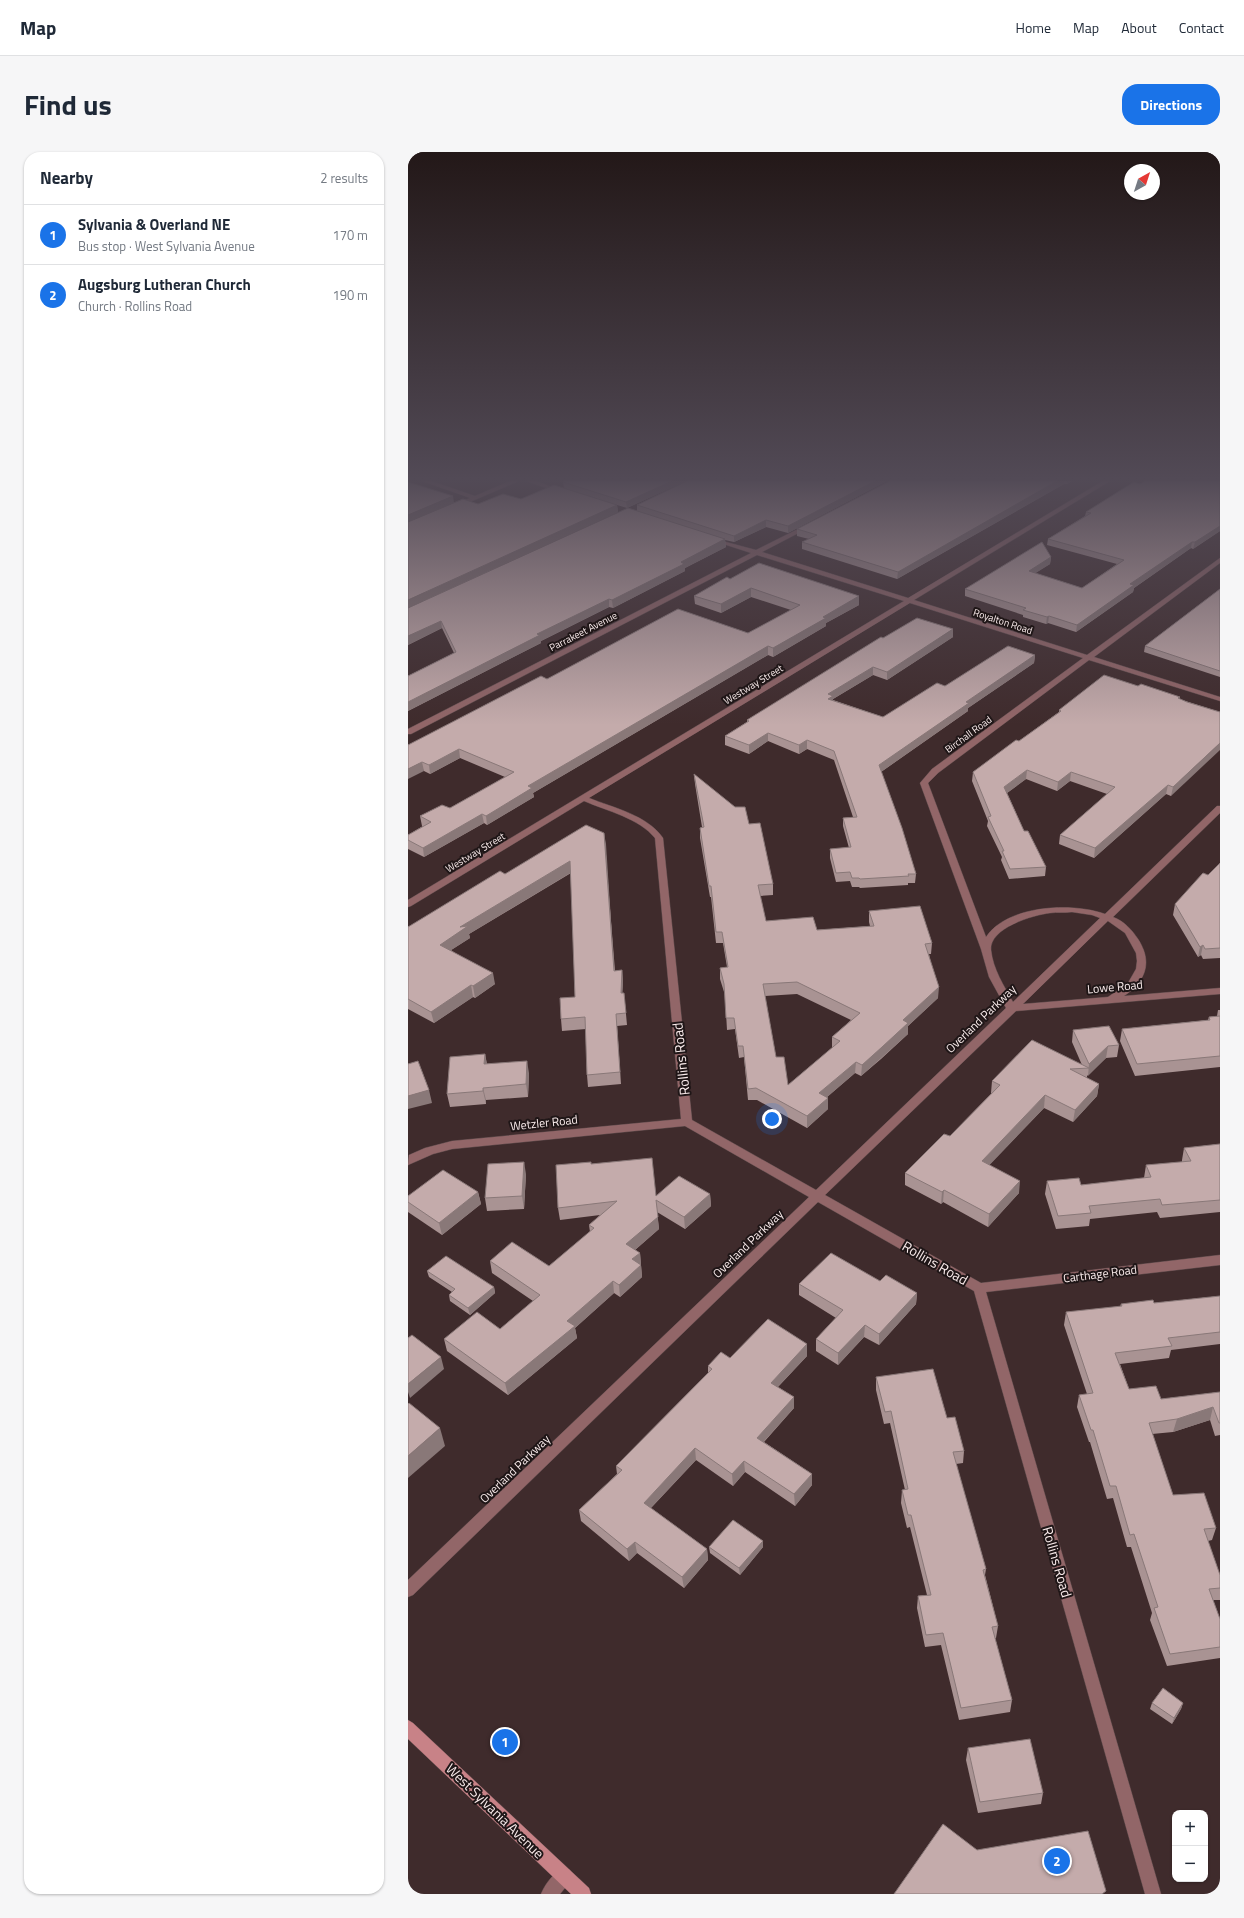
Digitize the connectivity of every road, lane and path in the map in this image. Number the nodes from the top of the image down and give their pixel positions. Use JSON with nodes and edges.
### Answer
{"nodes":[{"id":1,"x":738,"y":562,"type":"edge"},
{"id":2,"x":786,"y":562,"type":"edge"},
{"id":3,"x":973,"y":562,"type":"edge"},
{"id":4,"x":1217,"y":562,"type":"edge"},
{"id":5,"x":909,"y":601,"type":"junction"},
{"id":6,"x":1088,"y":658,"type":"junction"},
{"id":7,"x":1220,"y":699,"type":"edge"},
{"id":8,"x":408,"y":732,"type":"edge"},
{"id":9,"x":583,"y":798,"type":"junction"},
{"id":10,"x":1220,"y":808,"type":"edge"},
{"id":11,"x":408,"y":904,"type":"edge"},
{"id":12,"x":1106,"y":918,"type":"junction"},
{"id":13,"x":986,"y":949,"type":"junction"},
{"id":14,"x":1220,"y":991,"type":"edge"},
{"id":15,"x":1109,"y":1001,"type":"junction"},
{"id":16,"x":1011,"y":1008,"type":"junction"},
{"id":17,"x":687,"y":1122,"type":"junction"},
{"id":18,"x":408,"y":1161,"type":"edge"},
{"id":19,"x":817,"y":1196,"type":"junction"},
{"id":20,"x":1220,"y":1260,"type":"edge"},
{"id":21,"x":979,"y":1288,"type":"junction"},
{"id":22,"x":408,"y":1590,"type":"edge"},
{"id":23,"x":408,"y":1728,"type":"edge"},
{"id":24,"x":564,"y":1876,"type":"junction"},
{"id":25,"x":549,"y":1894,"type":"edge"},
{"id":26,"x":583,"y":1894,"type":"edge"},
{"id":27,"x":1153,"y":1894,"type":"edge"}],
"edges":[{"from":1,"to":8,"type":"street","name":"Parrakeet Avenue"},
{"from":2,"to":5,"type":"street","name":"Royalton Road"},
{"from":3,"to":5,"type":"street","name":"Westway Street"},
{"from":4,"to":6,"type":"street","name":"Birchall Road"},
{"from":5,"to":6,"type":"street","name":"Royalton Road"},
{"from":5,"to":9,"type":"street","name":"Westway Street"},
{"from":6,"to":7,"type":"street","name":"Royalton Road"},
{"from":6,"to":13,"type":"street","name":"Birchall Road"},
{"from":9,"to":11,"type":"street","name":"Westway Street"},
{"from":9,"to":17,"type":"street","name":"Rollins Road"},
{"from":10,"to":12,"type":"street","name":"Overland Parkway"},
{"from":12,"to":13,"type":"street"},
{"from":12,"to":15,"type":"street"},
{"from":12,"to":16,"type":"street","name":"Overland Parkway"},
{"from":13,"to":16,"type":"street","name":"Birchall Road"},
{"from":14,"to":15,"type":"street","name":"Lowe Road"},
{"from":15,"to":16,"type":"street","name":"Lowe Road"},
{"from":16,"to":19,"type":"street","name":"Overland Parkway"},
{"from":17,"to":18,"type":"street","name":"Wetzler Road"},
{"from":17,"to":19,"type":"street","name":"Rollins Road"},
{"from":19,"to":21,"type":"street","name":"Rollins Road"},
{"from":19,"to":22,"type":"street","name":"Overland Parkway"},
{"from":20,"to":21,"type":"street","name":"Carthage Road"},
{"from":21,"to":27,"type":"street","name":"Rollins Road"},
{"from":23,"to":24,"type":"main road","name":"West Sylvania Avenue"},
{"from":24,"to":25,"type":"street"},
{"from":24,"to":26,"type":"main road","name":"West Sylvania Avenue"}]}
